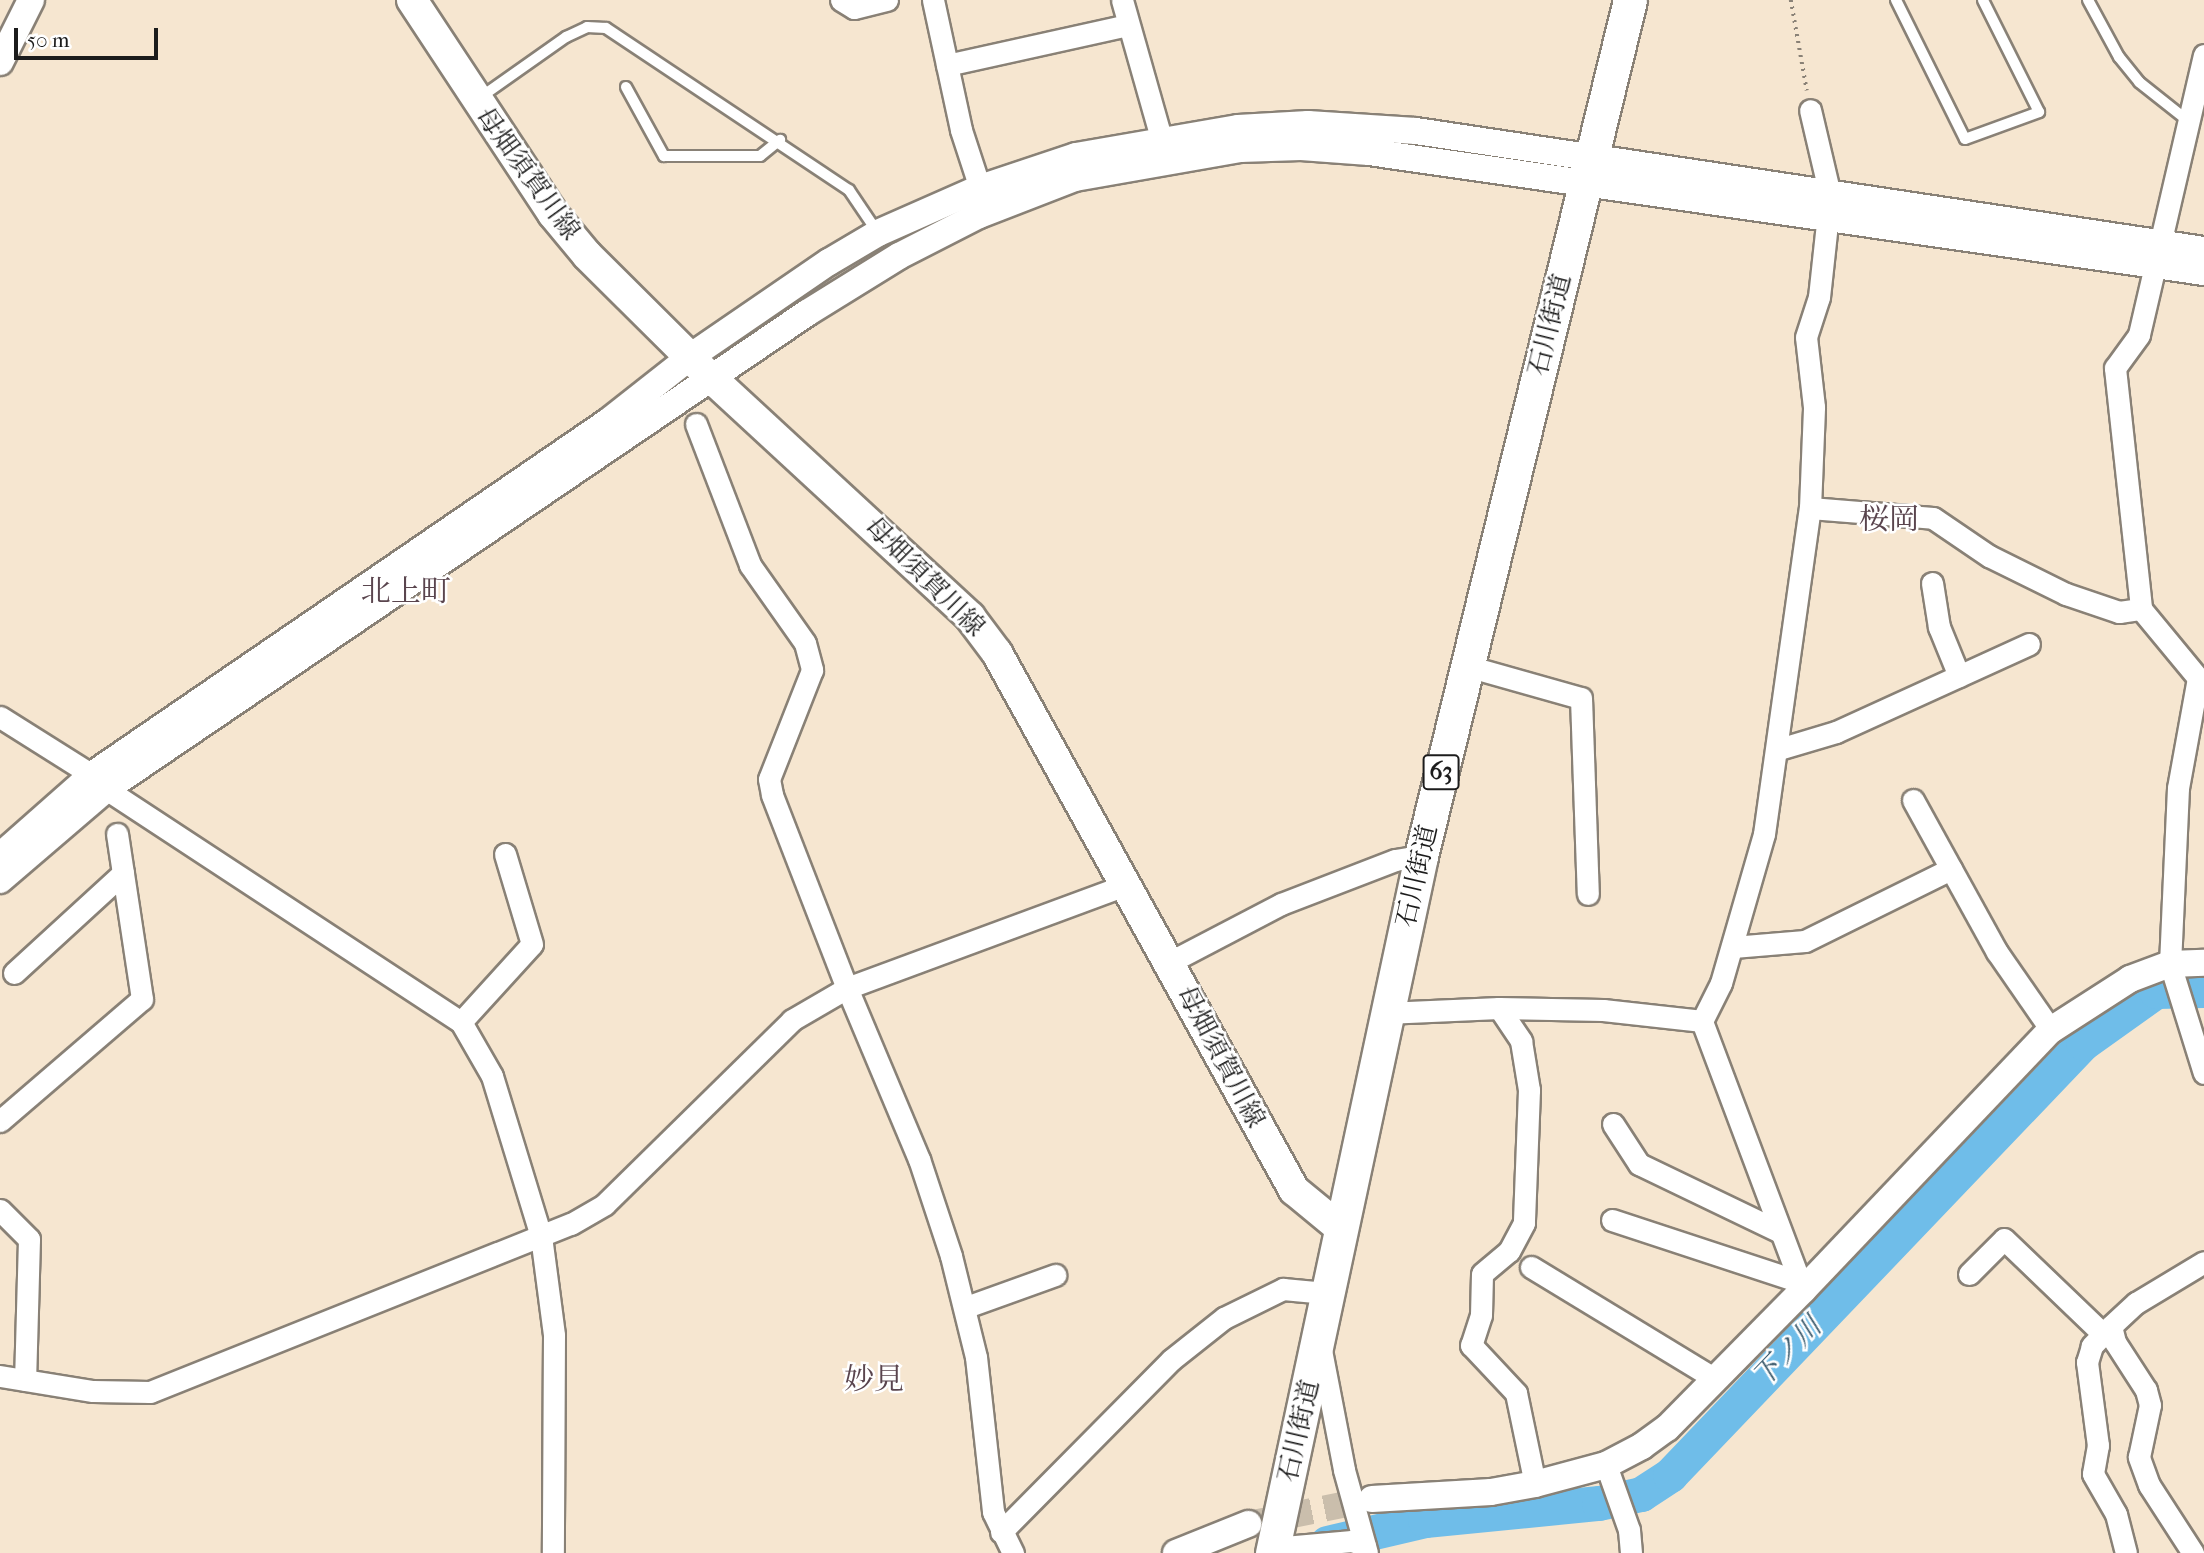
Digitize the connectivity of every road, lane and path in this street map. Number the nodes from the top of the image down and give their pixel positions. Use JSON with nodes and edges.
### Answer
{"nodes":[{"id":1,"x":31,"y":0,"type":"edge"},
{"id":2,"x":411,"y":0,"type":"edge"},
{"id":3,"x":841,"y":0,"type":"edge"},
{"id":4,"x":887,"y":0,"type":"edge"},
{"id":5,"x":933,"y":0,"type":"edge"},
{"id":6,"x":1122,"y":0,"type":"edge"},
{"id":7,"x":1630,"y":0,"type":"edge"},
{"id":8,"x":1791,"y":0,"type":"edge"},
{"id":9,"x":1896,"y":0,"type":"edge"},
{"id":10,"x":1983,"y":0,"type":"edge"},
{"id":11,"x":2088,"y":0,"type":"edge"},
{"id":12,"x":1128,"y":25,"type":"junction"},
{"id":13,"x":2204,"y":55,"type":"edge"},
{"id":14,"x":0,"y":62,"type":"edge"},
{"id":15,"x":947,"y":65,"type":"junction"},
{"id":16,"x":626,"y":87,"type":"dead end"},
{"id":17,"x":475,"y":101,"type":"junction"},
{"id":18,"x":1810,"y":110,"type":"joint"},
{"id":19,"x":2187,"y":120,"type":"junction"},
{"id":20,"x":1161,"y":138,"type":"junction"},
{"id":21,"x":780,"y":140,"type":"junction"},
{"id":22,"x":1589,"y":169,"type":"junction"},
{"id":23,"x":980,"y":188,"type":"junction"},
{"id":24,"x":1829,"y":205,"type":"junction"},
{"id":25,"x":878,"y":233,"type":"junction"},
{"id":26,"x":2204,"y":250,"type":"edge"},
{"id":27,"x":2156,"y":253,"type":"junction"},
{"id":28,"x":2204,"y":272,"type":"edge"},
{"id":29,"x":703,"y":369,"type":"junction"},
{"id":30,"x":696,"y":424,"type":"dead end"},
{"id":31,"x":1810,"y":508,"type":"junction"},
{"id":32,"x":1932,"y":583,"type":"dead end"},
{"id":33,"x":2141,"y":609,"type":"junction"},
{"id":34,"x":2029,"y":644,"type":"dead end"},
{"id":35,"x":1467,"y":666,"type":"junction"},
{"id":36,"x":1959,"y":676,"type":"junction"},
{"id":37,"x":0,"y":717,"type":"edge"},
{"id":38,"x":1779,"y":749,"type":"junction"},
{"id":39,"x":99,"y":782,"type":"junction"},
{"id":40,"x":1913,"y":800,"type":"dead end"},
{"id":41,"x":117,"y":834,"type":"dead end"},
{"id":42,"x":505,"y":854,"type":"dead end"},
{"id":43,"x":0,"y":856,"type":"edge"},
{"id":44,"x":1421,"y":856,"type":"junction"},
{"id":45,"x":1951,"y":869,"type":"junction"},
{"id":46,"x":123,"y":873,"type":"junction"},
{"id":47,"x":0,"y":880,"type":"edge"},
{"id":48,"x":1128,"y":884,"type":"junction"},
{"id":49,"x":1588,"y":894,"type":"dead end"},
{"id":50,"x":1733,"y":947,"type":"junction"},
{"id":51,"x":1170,"y":962,"type":"junction"},
{"id":52,"x":2204,"y":963,"type":"edge"},
{"id":53,"x":2171,"y":969,"type":"junction"},
{"id":54,"x":14,"y":973,"type":"dead end"},
{"id":55,"x":846,"y":988,"type":"junction"},
{"id":56,"x":1499,"y":1007,"type":"junction"},
{"id":57,"x":1385,"y":1013,"type":"junction"},
{"id":58,"x":1702,"y":1021,"type":"junction"},
{"id":59,"x":461,"y":1022,"type":"junction"},
{"id":60,"x":2051,"y":1030,"type":"junction"},
{"id":61,"x":2204,"y":1073,"type":"edge"},
{"id":62,"x":0,"y":1121,"type":"edge"},
{"id":63,"x":1613,"y":1125,"type":"dead end"},
{"id":64,"x":0,"y":1210,"type":"edge"},
{"id":65,"x":1612,"y":1220,"type":"dead end"},
{"id":66,"x":1339,"y":1227,"type":"junction"},
{"id":67,"x":1778,"y":1231,"type":"junction"},
{"id":68,"x":541,"y":1236,"type":"junction"},
{"id":69,"x":2204,"y":1262,"type":"edge"},
{"id":70,"x":1531,"y":1267,"type":"dead end"},
{"id":71,"x":1969,"y":1274,"type":"dead end"},
{"id":72,"x":1055,"y":1275,"type":"dead end"},
{"id":73,"x":1800,"y":1285,"type":"junction"},
{"id":74,"x":1326,"y":1293,"type":"junction"},
{"id":75,"x":966,"y":1307,"type":"junction"},
{"id":76,"x":2107,"y":1330,"type":"junction"},
{"id":77,"x":1320,"y":1343,"type":"junction"},
{"id":78,"x":0,"y":1376,"type":"edge"},
{"id":79,"x":1715,"y":1379,"type":"junction"},
{"id":80,"x":25,"y":1380,"type":"junction"},
{"id":81,"x":1606,"y":1465,"type":"junction"},
{"id":82,"x":1535,"y":1484,"type":"junction"},
{"id":83,"x":1372,"y":1499,"type":"tunnel mouth"},
{"id":84,"x":1248,"y":1524,"type":"tunnel mouth"},
{"id":85,"x":1001,"y":1532,"type":"junction"},
{"id":86,"x":1366,"y":1549,"type":"edge"},
{"id":87,"x":1272,"y":1551,"type":"edge"},
{"id":88,"x":553,"y":1553,"type":"edge"},
{"id":89,"x":1013,"y":1553,"type":"edge"},
{"id":90,"x":1176,"y":1553,"type":"edge"},
{"id":91,"x":1631,"y":1553,"type":"edge"},
{"id":92,"x":2126,"y":1553,"type":"edge"},
{"id":93,"x":2193,"y":1553,"type":"edge"}],
"edges":[{"from":1,"to":14,"type":"street"},
{"from":2,"to":17,"type":"main road","name":"母畑須賀川線"},
{"from":3,"to":4,"type":"street"},
{"from":5,"to":15,"type":"street"},
{"from":6,"to":12,"type":"street"},
{"from":7,"to":22,"type":"main road","name":"石川街道","number":"63"},
{"from":8,"to":18,"type":"path"},
{"from":9,"to":10,"type":"lane"},
{"from":11,"to":19,"type":"lane"},
{"from":12,"to":15,"type":"street"},
{"from":12,"to":20,"type":"street"},
{"from":13,"to":19,"type":"street"},
{"from":15,"to":23,"type":"street"},
{"from":16,"to":21,"type":"lane"},
{"from":17,"to":21,"type":"lane"},
{"from":17,"to":29,"type":"main road","name":"母畑須賀川線"},
{"from":18,"to":24,"type":"street"},
{"from":19,"to":27,"type":"street"},
{"from":20,"to":22,"type":"street"},
{"from":20,"to":23,"type":"street"},
{"from":21,"to":25,"type":"lane"},
{"from":22,"to":24,"type":"street"},
{"from":22,"to":29,"type":"street"},
{"from":22,"to":35,"type":"main road","name":"石川街道","number":"63"},
{"from":23,"to":25,"type":"street"},
{"from":24,"to":27,"type":"street"},
{"from":24,"to":31,"type":"street"},
{"from":25,"to":29,"type":"street"},
{"from":26,"to":27,"type":"street"},
{"from":27,"to":28,"type":"street"},
{"from":27,"to":33,"type":"street"},
{"from":29,"to":39,"type":"street"},
{"from":29,"to":39,"type":"street"},
{"from":29,"to":48,"type":"main road","name":"母畑須賀川線"},
{"from":30,"to":55,"type":"street"},
{"from":31,"to":33,"type":"street"},
{"from":31,"to":38,"type":"street"},
{"from":32,"to":36,"type":"street"},
{"from":33,"to":53,"type":"street"},
{"from":34,"to":36,"type":"street"},
{"from":35,"to":44,"type":"main road","name":"石川街道","number":"63"},
{"from":35,"to":49,"type":"street"},
{"from":36,"to":38,"type":"street"},
{"from":37,"to":39,"type":"street"},
{"from":38,"to":50,"type":"street"},
{"from":39,"to":43,"type":"street"},
{"from":39,"to":47,"type":"street"},
{"from":39,"to":59,"type":"street"},
{"from":40,"to":45,"type":"street"},
{"from":41,"to":46,"type":"street"},
{"from":42,"to":59,"type":"street"},
{"from":44,"to":51,"type":"street"},
{"from":44,"to":57,"type":"main road","name":"石川街道","number":"63"},
{"from":45,"to":50,"type":"street"},
{"from":45,"to":60,"type":"street"},
{"from":46,"to":54,"type":"street"},
{"from":46,"to":62,"type":"street"},
{"from":48,"to":51,"type":"main road","name":"母畑須賀川線"},
{"from":48,"to":55,"type":"street"},
{"from":50,"to":58,"type":"street"},
{"from":51,"to":66,"type":"main road","name":"母畑須賀川線"},
{"from":52,"to":53,"type":"street"},
{"from":53,"to":60,"type":"street"},
{"from":53,"to":61,"type":"street"},
{"from":55,"to":68,"type":"street"},
{"from":55,"to":75,"type":"street"},
{"from":56,"to":57,"type":"street"},
{"from":56,"to":58,"type":"street"},
{"from":56,"to":82,"type":"street"},
{"from":57,"to":66,"type":"main road","name":"石川街道","number":"63"},
{"from":58,"to":67,"type":"street"},
{"from":59,"to":68,"type":"street"},
{"from":60,"to":73,"type":"street"},
{"from":63,"to":67,"type":"street"},
{"from":64,"to":80,"type":"street"},
{"from":65,"to":73,"type":"street"},
{"from":66,"to":74,"type":"main road","name":"石川街道","number":"63"},
{"from":67,"to":73,"type":"street"},
{"from":68,"to":80,"type":"street"},
{"from":68,"to":88,"type":"street"},
{"from":69,"to":76,"type":"street"},
{"from":70,"to":79,"type":"street"},
{"from":71,"to":76,"type":"street"},
{"from":72,"to":75,"type":"street"},
{"from":73,"to":79,"type":"street"},
{"from":74,"to":77,"type":"main road","name":"石川街道","number":"63"},
{"from":74,"to":85,"type":"street"},
{"from":75,"to":85,"type":"street"},
{"from":76,"to":92,"type":"street"},
{"from":76,"to":93,"type":"street"},
{"from":77,"to":86,"type":"street"},
{"from":77,"to":87,"type":"main road","name":"石川街道","number":"63"},
{"from":78,"to":80,"type":"street"},
{"from":79,"to":81,"type":"street"},
{"from":81,"to":82,"type":"street"},
{"from":81,"to":91,"type":"street"},
{"from":82,"to":83,"type":"street"},
{"from":84,"to":90,"type":"street"},
{"from":85,"to":89,"type":"street"},
{"from":86,"to":87,"type":"street"}]}
